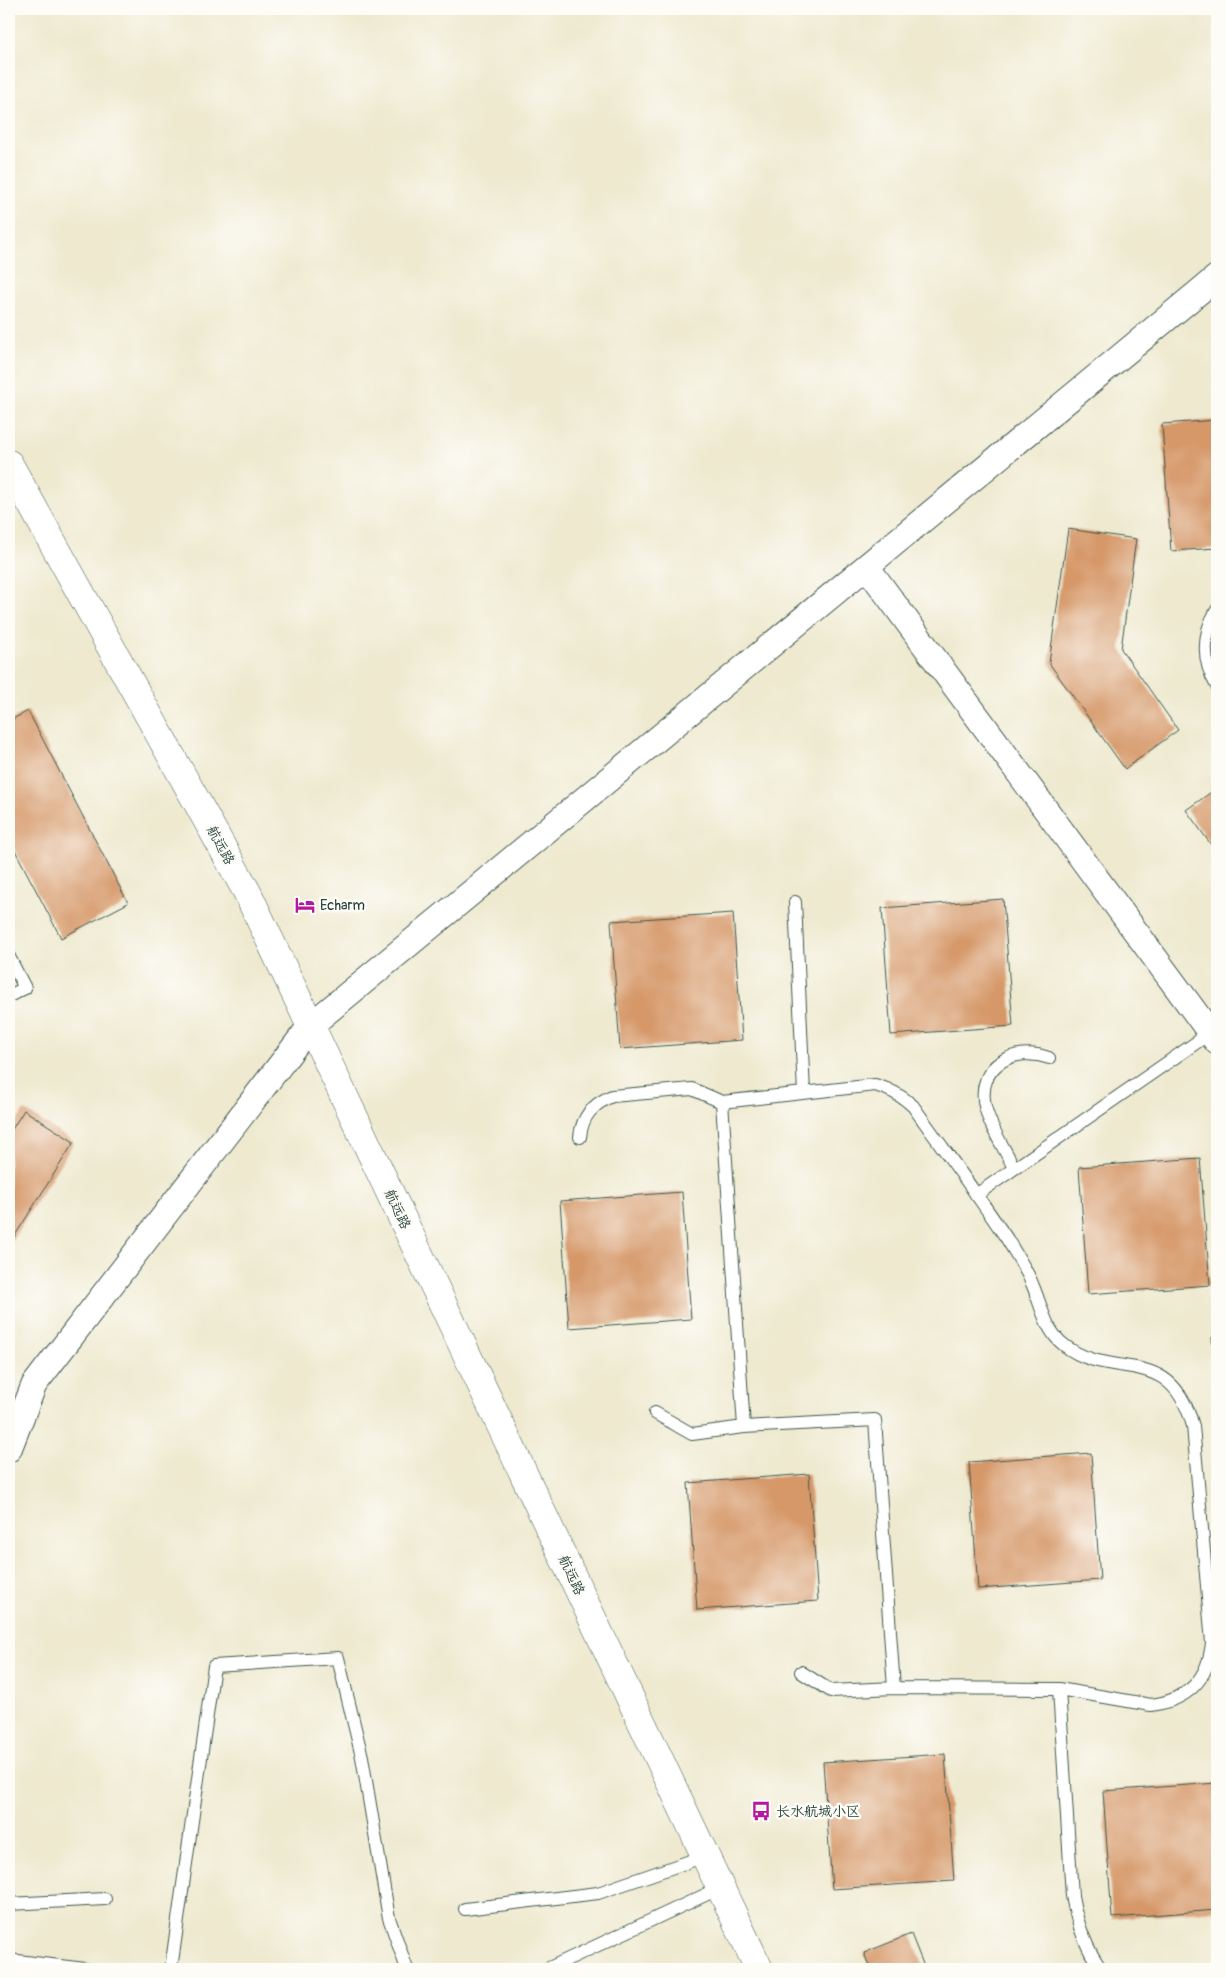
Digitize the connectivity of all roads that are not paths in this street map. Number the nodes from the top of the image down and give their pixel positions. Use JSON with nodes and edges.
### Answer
{"nodes":[{"id":1,"x":1217,"y":277,"type":"edge"},
{"id":2,"x":9,"y":464,"type":"edge"},
{"id":3,"x":867,"y":567,"type":"junction"},
{"id":4,"x":1217,"y":610,"type":"edge"},
{"id":5,"x":1217,"y":686,"type":"edge"},
{"id":6,"x":795,"y":902,"type":"dead end"},
{"id":7,"x":9,"y":957,"type":"edge"},
{"id":8,"x":9,"y":996,"type":"edge"},
{"id":9,"x":310,"y":1025,"type":"junction"},
{"id":10,"x":1215,"y":1034,"type":"edge"},
{"id":11,"x":1048,"y":1058,"type":"dead end"},
{"id":12,"x":804,"y":1093,"type":"junction"},
{"id":13,"x":722,"y":1102,"type":"junction"},
{"id":14,"x":580,"y":1137,"type":"dead end"},
{"id":15,"x":1014,"y":1168,"type":"junction"},
{"id":16,"x":976,"y":1195,"type":"junction"},
{"id":17,"x":655,"y":1413,"type":"dead end"},
{"id":18,"x":744,"y":1427,"type":"junction"},
{"id":19,"x":9,"y":1449,"type":"edge"},
{"id":20,"x":801,"y":1672,"type":"dead end"},
{"id":21,"x":894,"y":1688,"type":"junction"},
{"id":22,"x":1059,"y":1689,"type":"junction"},
{"id":23,"x":705,"y":1856,"type":"junction"},
{"id":24,"x":720,"y":1888,"type":"junction"},
{"id":25,"x":105,"y":1899,"type":"dead end"},
{"id":26,"x":9,"y":1904,"type":"edge"},
{"id":27,"x":465,"y":1909,"type":"dead end"},
{"id":28,"x":9,"y":1960,"type":"edge"},
{"id":29,"x":85,"y":1969,"type":"edge"},
{"id":30,"x":171,"y":1969,"type":"edge"},
{"id":31,"x":408,"y":1969,"type":"edge"},
{"id":32,"x":547,"y":1969,"type":"edge"},
{"id":33,"x":759,"y":1969,"type":"edge"},
{"id":34,"x":1101,"y":1969,"type":"edge"}],
"edges":[{"from":1,"to":3,"type":"street"},
{"from":2,"to":9,"type":"street","name":"航远路"},
{"from":3,"to":9,"type":"street"},
{"from":3,"to":10,"type":"street"},
{"from":4,"to":5,"type":"lane"},
{"from":6,"to":12,"type":"lane"},
{"from":7,"to":8,"type":"lane"},
{"from":9,"to":19,"type":"street"},
{"from":9,"to":23,"type":"street","name":"航远路"},
{"from":10,"to":15,"type":"lane"},
{"from":11,"to":15,"type":"lane"},
{"from":12,"to":13,"type":"lane"},
{"from":12,"to":16,"type":"lane"},
{"from":13,"to":14,"type":"lane"},
{"from":13,"to":18,"type":"lane"},
{"from":15,"to":16,"type":"lane"},
{"from":16,"to":22,"type":"lane"},
{"from":17,"to":18,"type":"lane"},
{"from":18,"to":21,"type":"lane"},
{"from":20,"to":21,"type":"lane"},
{"from":21,"to":22,"type":"lane"},
{"from":22,"to":34,"type":"lane"},
{"from":23,"to":24,"type":"street","name":"航远路"},
{"from":23,"to":27,"type":"lane"},
{"from":24,"to":32,"type":"lane"},
{"from":24,"to":33,"type":"street","name":"航远路"},
{"from":25,"to":26,"type":"lane"},
{"from":28,"to":29,"type":"lane"},
{"from":30,"to":31,"type":"lane"}]}
